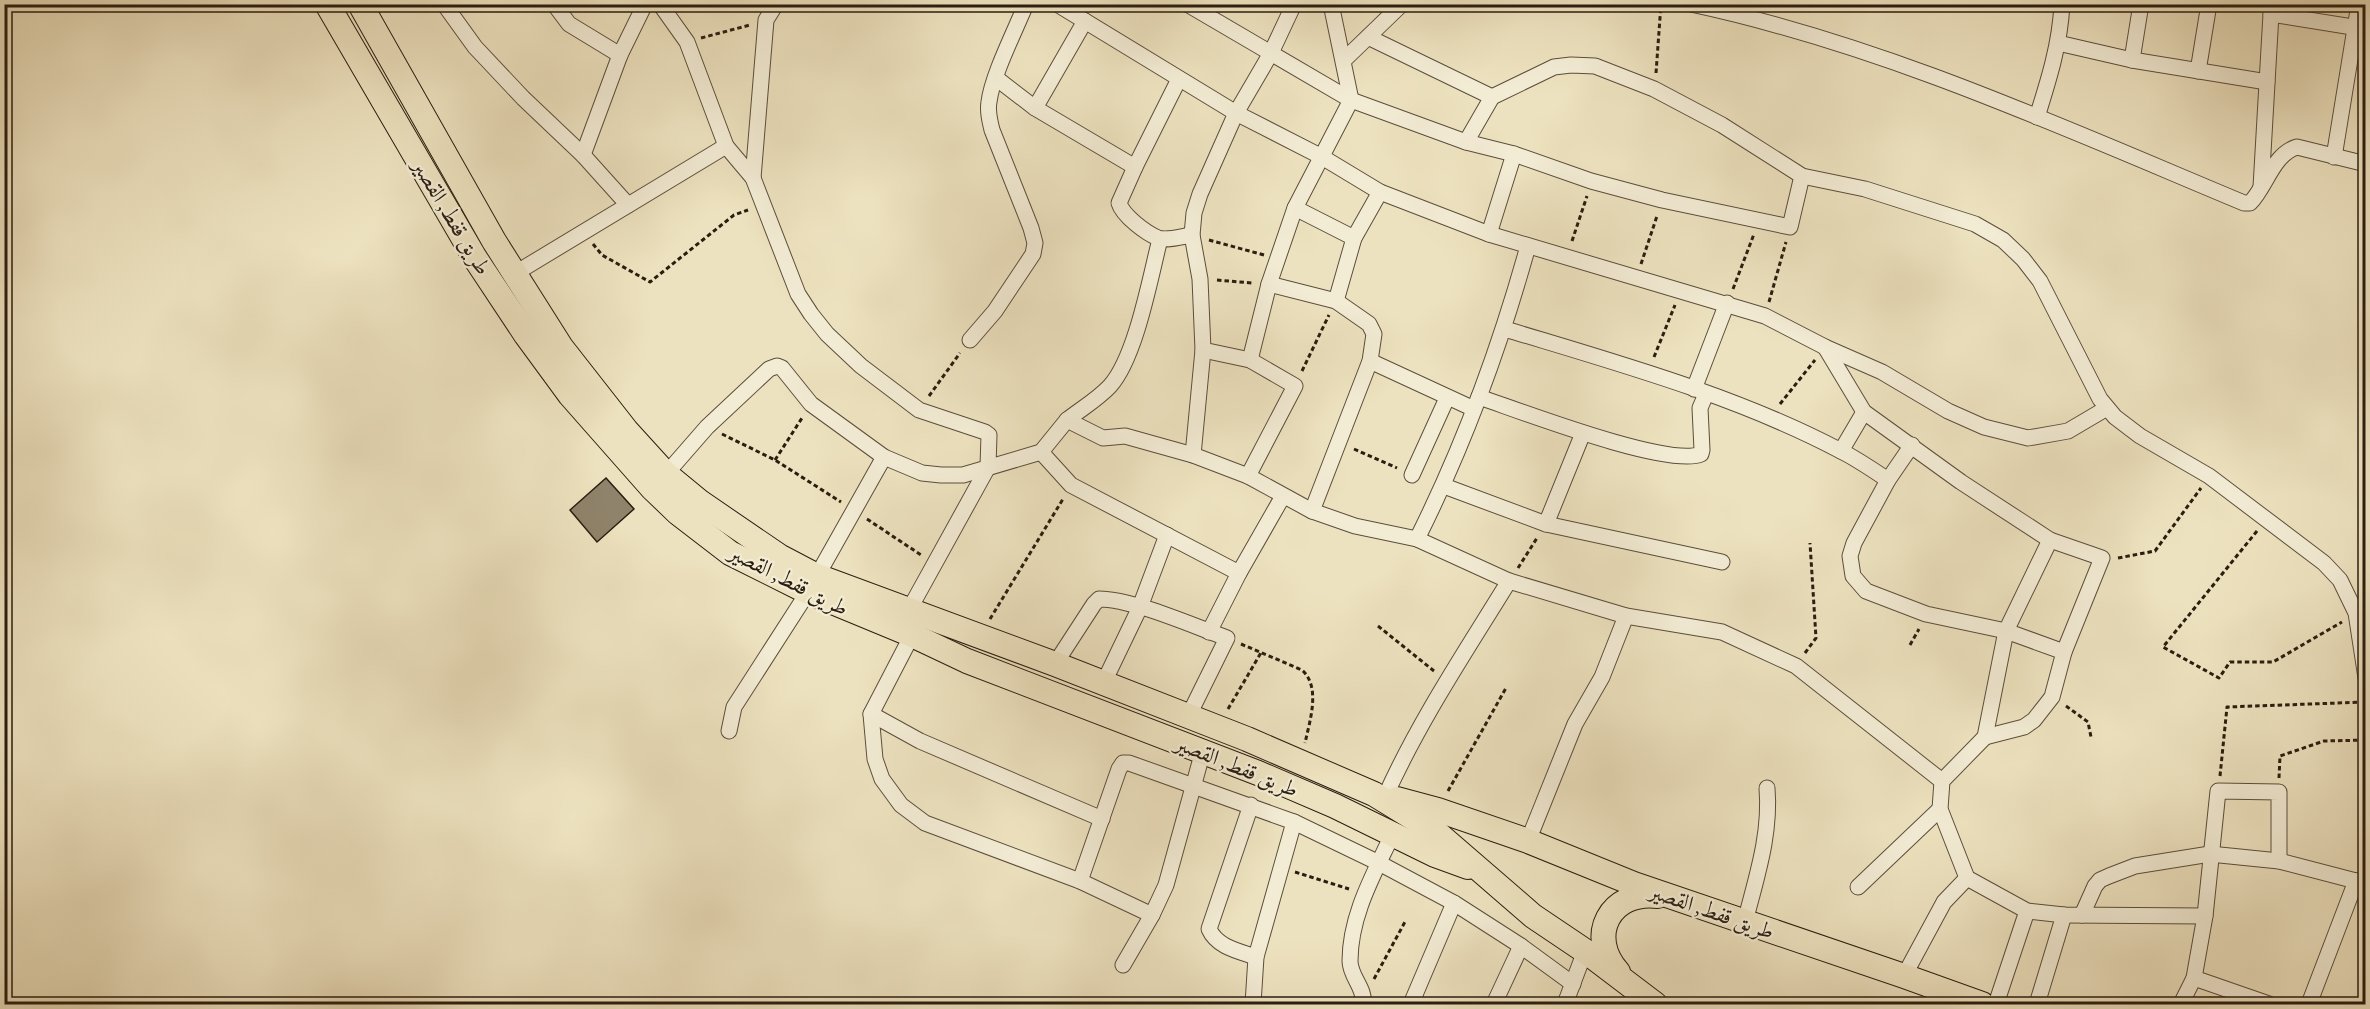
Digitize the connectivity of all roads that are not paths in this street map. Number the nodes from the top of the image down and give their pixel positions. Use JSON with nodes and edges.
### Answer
{"nodes":[{"id":1,"x":327,"y":4,"type":"edge"},
{"id":2,"x":360,"y":4,"type":"edge"},
{"id":3,"x":444,"y":4,"type":"edge"},
{"id":4,"x":554,"y":4,"type":"edge"},
{"id":5,"x":645,"y":4,"type":"edge"},
{"id":6,"x":660,"y":4,"type":"edge"},
{"id":7,"x":776,"y":4,"type":"edge"},
{"id":8,"x":1026,"y":4,"type":"edge"},
{"id":9,"x":1057,"y":4,"type":"edge"},
{"id":10,"x":1187,"y":4,"type":"edge"},
{"id":11,"x":1331,"y":4,"type":"edge"},
{"id":12,"x":1402,"y":4,"type":"edge"},
{"id":13,"x":1691,"y":4,"type":"edge"},
{"id":14,"x":2062,"y":4,"type":"edge"},
{"id":15,"x":2141,"y":4,"type":"edge"},
{"id":16,"x":2209,"y":4,"type":"edge"},
{"id":17,"x":2359,"y":4,"type":"edge"},
{"id":18,"x":1293,"y":5,"type":"edge"},
{"id":19,"x":1740,"y":9,"type":"edge"},
{"id":20,"x":2271,"y":9,"type":"edge"},
{"id":21,"x":1085,"y":21,"type":"junction"},
{"id":22,"x":2361,"y":29,"type":"edge"},
{"id":23,"x":1368,"y":37,"type":"junction"},
{"id":24,"x":2058,"y":44,"type":"junction"},
{"id":25,"x":1271,"y":52,"type":"junction"},
{"id":26,"x":620,"y":55,"type":"junction"},
{"id":27,"x":1344,"y":60,"type":"junction"},
{"id":28,"x":2132,"y":60,"type":"junction"},
{"id":29,"x":2198,"y":71,"type":"junction"},
{"id":30,"x":996,"y":78,"type":"junction"},
{"id":31,"x":1179,"y":79,"type":"junction"},
{"id":32,"x":2267,"y":82,"type":"junction"},
{"id":33,"x":1492,"y":97,"type":"junction"},
{"id":34,"x":1351,"y":99,"type":"junction"},
{"id":35,"x":1035,"y":108,"type":"junction"},
{"id":36,"x":1236,"y":113,"type":"junction"},
{"id":37,"x":2037,"y":117,"type":"junction"},
{"id":38,"x":1466,"y":142,"type":"junction"},
{"id":39,"x":726,"y":146,"type":"junction"},
{"id":40,"x":1514,"y":154,"type":"junction"},
{"id":41,"x":583,"y":155,"type":"junction"},
{"id":42,"x":2334,"y":157,"type":"junction"},
{"id":43,"x":1322,"y":158,"type":"junction"},
{"id":44,"x":2366,"y":164,"type":"edge"},
{"id":45,"x":1135,"y":167,"type":"junction"},
{"id":46,"x":1802,"y":176,"type":"junction"},
{"id":47,"x":753,"y":178,"type":"junction"},
{"id":48,"x":2261,"y":191,"type":"junction"},
{"id":49,"x":1380,"y":192,"type":"junction"},
{"id":50,"x":469,"y":198,"type":"junction"},
{"id":51,"x":628,"y":205,"type":"junction"},
{"id":52,"x":1295,"y":208,"type":"junction"},
{"id":53,"x":447,"y":210,"type":"junction"},
{"id":54,"x":1490,"y":234,"type":"junction"},
{"id":55,"x":1192,"y":235,"type":"junction"},
{"id":56,"x":1354,"y":238,"type":"junction"},
{"id":57,"x":1160,"y":239,"type":"junction"},
{"id":58,"x":1528,"y":246,"type":"junction"},
{"id":59,"x":514,"y":274,"type":"junction"},
{"id":60,"x":1269,"y":284,"type":"junction"},
{"id":61,"x":1336,"y":301,"type":"junction"},
{"id":62,"x":1727,"y":303,"type":"junction"},
{"id":63,"x":1504,"y":329,"type":"junction"},
{"id":64,"x":970,"y":340,"type":"road end"},
{"id":65,"x":1825,"y":347,"type":"junction"},
{"id":66,"x":1203,"y":350,"type":"junction"},
{"id":67,"x":1250,"y":360,"type":"junction"},
{"id":68,"x":1370,"y":361,"type":"junction"},
{"id":69,"x":1700,"y":392,"type":"junction"},
{"id":70,"x":1447,"y":398,"type":"junction"},
{"id":71,"x":1476,"y":403,"type":"junction"},
{"id":72,"x":2107,"y":408,"type":"junction"},
{"id":73,"x":1864,"y":412,"type":"junction"},
{"id":74,"x":1067,"y":420,"type":"junction"},
{"id":75,"x":1582,"y":433,"type":"junction"},
{"id":76,"x":1912,"y":445,"type":"junction"},
{"id":77,"x":1841,"y":451,"type":"junction"},
{"id":78,"x":1041,"y":452,"type":"junction"},
{"id":79,"x":1193,"y":455,"type":"junction"},
{"id":80,"x":884,"y":457,"type":"junction"},
{"id":81,"x":988,"y":467,"type":"junction"},
{"id":82,"x":666,"y":474,"type":"junction"},
{"id":83,"x":1412,"y":475,"type":"road end"},
{"id":84,"x":1248,"y":477,"type":"junction"},
{"id":85,"x":1888,"y":480,"type":"junction"},
{"id":86,"x":1444,"y":486,"type":"junction"},
{"id":87,"x":1283,"y":495,"type":"junction"},
{"id":88,"x":1312,"y":511,"type":"junction"},
{"id":89,"x":1546,"y":524,"type":"junction"},
{"id":90,"x":1167,"y":535,"type":"junction"},
{"id":91,"x":1417,"y":539,"type":"junction"},
{"id":92,"x":2050,"y":540,"type":"junction"},
{"id":93,"x":1722,"y":562,"type":"dead end"},
{"id":94,"x":1239,"y":573,"type":"junction"},
{"id":95,"x":1509,"y":581,"type":"junction"},
{"id":96,"x":812,"y":584,"type":"junction"},
{"id":97,"x":1140,"y":607,"type":"junction"},
{"id":98,"x":909,"y":610,"type":"junction"},
{"id":99,"x":2361,"y":613,"type":"edge"},
{"id":100,"x":1626,"y":616,"type":"junction"},
{"id":101,"x":2006,"y":631,"type":"junction"},
{"id":102,"x":1209,"y":632,"type":"junction"},
{"id":103,"x":912,"y":635,"type":"junction"},
{"id":104,"x":2064,"y":652,"type":"junction"},
{"id":105,"x":1055,"y":664,"type":"junction"},
{"id":106,"x":2366,"y":678,"type":"edge"},
{"id":107,"x":1103,"y":684,"type":"junction"},
{"id":108,"x":871,"y":714,"type":"junction"},
{"id":109,"x":1188,"y":717,"type":"junction"},
{"id":110,"x":729,"y":730,"type":"dead end"},
{"id":111,"x":1985,"y":736,"type":"junction"},
{"id":112,"x":1203,"y":751,"type":"junction"},
{"id":113,"x":1942,"y":781,"type":"junction"},
{"id":114,"x":1193,"y":785,"type":"junction"},
{"id":115,"x":1767,"y":788,"type":"dead end"},
{"id":116,"x":1380,"y":795,"type":"junction"},
{"id":117,"x":1251,"y":805,"type":"junction"},
{"id":118,"x":1940,"y":809,"type":"junction"},
{"id":119,"x":1102,"y":819,"type":"junction"},
{"id":120,"x":1294,"y":822,"type":"junction"},
{"id":121,"x":1393,"y":834,"type":"junction"},
{"id":122,"x":1528,"y":841,"type":"junction"},
{"id":123,"x":2210,"y":855,"type":"junction"},
{"id":124,"x":2279,"y":861,"type":"junction"},
{"id":125,"x":1379,"y":864,"type":"junction"},
{"id":126,"x":1479,"y":871,"type":"junction"},
{"id":127,"x":1967,"y":878,"type":"junction"},
{"id":128,"x":2361,"y":880,"type":"edge"},
{"id":129,"x":1080,"y":881,"type":"junction"},
{"id":130,"x":1858,"y":887,"type":"dead end"},
{"id":131,"x":1681,"y":900,"type":"junction"},
{"id":132,"x":1454,"y":903,"type":"junction"},
{"id":133,"x":2027,"y":911,"type":"junction"},
{"id":134,"x":1152,"y":915,"type":"junction"},
{"id":135,"x":2064,"y":915,"type":"junction"},
{"id":136,"x":2082,"y":915,"type":"junction"},
{"id":137,"x":2205,"y":916,"type":"junction"},
{"id":138,"x":1745,"y":922,"type":"junction"},
{"id":139,"x":1521,"y":946,"type":"junction"},
{"id":140,"x":1585,"y":951,"type":"junction"},
{"id":141,"x":1256,"y":957,"type":"junction"},
{"id":142,"x":1124,"y":965,"type":"dead end"},
{"id":143,"x":1904,"y":976,"type":"junction"},
{"id":144,"x":2194,"y":978,"type":"junction"},
{"id":145,"x":1573,"y":984,"type":"junction"},
{"id":146,"x":1644,"y":998,"type":"edge"},
{"id":147,"x":1363,"y":1001,"type":"edge"},
{"id":148,"x":1969,"y":1003,"type":"edge"},
{"id":149,"x":1253,"y":1005,"type":"edge"},
{"id":150,"x":1411,"y":1005,"type":"edge"},
{"id":151,"x":1494,"y":1005,"type":"edge"},
{"id":152,"x":1565,"y":1005,"type":"edge"},
{"id":153,"x":1996,"y":1005,"type":"edge"},
{"id":154,"x":2037,"y":1005,"type":"edge"},
{"id":155,"x":2181,"y":1005,"type":"edge"},
{"id":156,"x":2269,"y":1005,"type":"edge"},
{"id":157,"x":2309,"y":1005,"type":"edge"}],
"edges":[{"from":1,"to":53,"type":"main road","name":"طريق قفط, القصير"},
{"from":2,"to":50,"type":"main road","name":"طريق قفط, القصير"},
{"from":3,"to":41,"type":"street"},
{"from":4,"to":26,"type":"street"},
{"from":5,"to":26,"type":"street"},
{"from":6,"to":39,"type":"street"},
{"from":7,"to":47,"type":"street"},
{"from":8,"to":30,"type":"street"},
{"from":9,"to":21,"type":"street"},
{"from":10,"to":25,"type":"street"},
{"from":11,"to":27,"type":"street"},
{"from":12,"to":23,"type":"street"},
{"from":13,"to":19,"type":"street"},
{"from":14,"to":24,"type":"street"},
{"from":15,"to":28,"type":"street"},
{"from":16,"to":29,"type":"street"},
{"from":17,"to":22,"type":"street"},
{"from":18,"to":25,"type":"street"},
{"from":19,"to":37,"type":"street"},
{"from":20,"to":22,"type":"street"},
{"from":20,"to":32,"type":"street"},
{"from":21,"to":31,"type":"street"},
{"from":21,"to":35,"type":"street"},
{"from":22,"to":42,"type":"street"},
{"from":23,"to":27,"type":"street"},
{"from":23,"to":33,"type":"street"},
{"from":24,"to":28,"type":"street"},
{"from":24,"to":37,"type":"street"},
{"from":25,"to":34,"type":"street"},
{"from":25,"to":36,"type":"street"},
{"from":26,"to":41,"type":"street"},
{"from":27,"to":34,"type":"street"},
{"from":28,"to":29,"type":"street"},
{"from":29,"to":32,"type":"street"},
{"from":30,"to":35,"type":"street"},
{"from":30,"to":64,"type":"street"},
{"from":31,"to":36,"type":"street"},
{"from":31,"to":45,"type":"street"},
{"from":32,"to":48,"type":"street"},
{"from":33,"to":38,"type":"street"},
{"from":33,"to":46,"type":"street"},
{"from":34,"to":38,"type":"street"},
{"from":34,"to":43,"type":"street"},
{"from":35,"to":45,"type":"street"},
{"from":36,"to":43,"type":"street"},
{"from":36,"to":55,"type":"street"},
{"from":37,"to":48,"type":"street"},
{"from":38,"to":40,"type":"street"},
{"from":39,"to":47,"type":"street"},
{"from":39,"to":51,"type":"street"},
{"from":40,"to":46,"type":"street"},
{"from":40,"to":54,"type":"street"},
{"from":41,"to":51,"type":"street"},
{"from":42,"to":44,"type":"street"},
{"from":42,"to":48,"type":"street"},
{"from":43,"to":49,"type":"street"},
{"from":43,"to":52,"type":"street"},
{"from":45,"to":57,"type":"street"},
{"from":46,"to":72,"type":"street"},
{"from":47,"to":81,"type":"street"},
{"from":49,"to":54,"type":"street"},
{"from":49,"to":56,"type":"street"},
{"from":50,"to":53,"type":"main road"},
{"from":50,"to":59,"type":"main road","name":"طريق قفط, القصير"},
{"from":51,"to":59,"type":"street"},
{"from":52,"to":56,"type":"street"},
{"from":52,"to":60,"type":"street"},
{"from":53,"to":96,"type":"main road","name":"طريق قفط, القصير"},
{"from":54,"to":58,"type":"street"},
{"from":55,"to":57,"type":"street"},
{"from":55,"to":66,"type":"street"},
{"from":56,"to":61,"type":"street"},
{"from":57,"to":74,"type":"street"},
{"from":58,"to":62,"type":"street"},
{"from":58,"to":63,"type":"street"},
{"from":59,"to":82,"type":"main road","name":"طريق قفط, القصير"},
{"from":60,"to":61,"type":"street"},
{"from":60,"to":67,"type":"street"},
{"from":61,"to":68,"type":"street"},
{"from":62,"to":65,"type":"street"},
{"from":62,"to":69,"type":"street"},
{"from":63,"to":69,"type":"street"},
{"from":63,"to":71,"type":"street"},
{"from":65,"to":72,"type":"street"},
{"from":65,"to":73,"type":"street"},
{"from":66,"to":67,"type":"street"},
{"from":66,"to":79,"type":"street"},
{"from":67,"to":84,"type":"street"},
{"from":68,"to":70,"type":"street"},
{"from":68,"to":88,"type":"street"},
{"from":69,"to":75,"type":"street"},
{"from":69,"to":77,"type":"street"},
{"from":70,"to":71,"type":"street"},
{"from":70,"to":83,"type":"street"},
{"from":71,"to":75,"type":"street"},
{"from":71,"to":86,"type":"street"},
{"from":72,"to":99,"type":"street"},
{"from":73,"to":76,"type":"street"},
{"from":73,"to":77,"type":"street"},
{"from":74,"to":78,"type":"street"},
{"from":74,"to":79,"type":"street"},
{"from":75,"to":89,"type":"street"},
{"from":76,"to":85,"type":"street"},
{"from":76,"to":92,"type":"street"},
{"from":77,"to":85,"type":"street"},
{"from":78,"to":81,"type":"street"},
{"from":78,"to":90,"type":"street"},
{"from":79,"to":84,"type":"street"},
{"from":80,"to":81,"type":"street"},
{"from":80,"to":82,"type":"street"},
{"from":80,"to":96,"type":"street"},
{"from":81,"to":98,"type":"street"},
{"from":82,"to":96,"type":"main road","name":"طريق قفط, القصير"},
{"from":84,"to":87,"type":"street"},
{"from":85,"to":101,"type":"street"},
{"from":86,"to":89,"type":"street"},
{"from":86,"to":91,"type":"street"},
{"from":87,"to":88,"type":"street"},
{"from":87,"to":94,"type":"street"},
{"from":88,"to":91,"type":"street"},
{"from":89,"to":93,"type":"street"},
{"from":90,"to":94,"type":"street"},
{"from":90,"to":97,"type":"street"},
{"from":91,"to":95,"type":"street"},
{"from":92,"to":101,"type":"street"},
{"from":92,"to":104,"type":"street"},
{"from":94,"to":102,"type":"street"},
{"from":95,"to":100,"type":"street"},
{"from":95,"to":116,"type":"street"},
{"from":96,"to":98,"type":"main road","name":"طريق قفط, القصير"},
{"from":96,"to":103,"type":"main road","name":"طريق قفط, القصير"},
{"from":96,"to":110,"type":"street"},
{"from":97,"to":102,"type":"street"},
{"from":97,"to":105,"type":"street"},
{"from":97,"to":107,"type":"street"},
{"from":98,"to":105,"type":"main road","name":"طريق قفط, القصير"},
{"from":99,"to":106,"type":"street"},
{"from":100,"to":113,"type":"street"},
{"from":100,"to":122,"type":"street"},
{"from":101,"to":104,"type":"street"},
{"from":101,"to":111,"type":"street"},
{"from":102,"to":109,"type":"street"},
{"from":103,"to":108,"type":"street"},
{"from":103,"to":112,"type":"main road","name":"طريق قفط, القصير"},
{"from":104,"to":111,"type":"street"},
{"from":105,"to":107,"type":"main road","name":"طريق قفط, القصير"},
{"from":107,"to":109,"type":"main road","name":"طريق قفط, القصير"},
{"from":108,"to":119,"type":"street"},
{"from":108,"to":129,"type":"street"},
{"from":109,"to":116,"type":"main road","name":"طريق قفط, القصير"},
{"from":111,"to":113,"type":"street"},
{"from":112,"to":114,"type":"street"},
{"from":112,"to":121,"type":"main road","name":"طريق قفط, القصير"},
{"from":113,"to":118,"type":"street"},
{"from":114,"to":117,"type":"street"},
{"from":114,"to":119,"type":"street"},
{"from":114,"to":134,"type":"street"},
{"from":115,"to":138,"type":"street"},
{"from":116,"to":122,"type":"main road","name":"طريق قفط, القصير"},
{"from":116,"to":126,"type":"main road","name":"طريق قفط, القصير"},
{"from":117,"to":120,"type":"street"},
{"from":117,"to":141,"type":"street"},
{"from":118,"to":127,"type":"street"},
{"from":118,"to":130,"type":"street"},
{"from":119,"to":129,"type":"street"},
{"from":120,"to":125,"type":"street"},
{"from":120,"to":141,"type":"street"},
{"from":121,"to":125,"type":"street"},
{"from":121,"to":126,"type":"main road","name":"طريق قفط, القصير"},
{"from":122,"to":131,"type":"main road","name":"طريق قفط, القصير"},
{"from":123,"to":124,"type":"street"},
{"from":123,"to":124,"type":"street"},
{"from":123,"to":136,"type":"street"},
{"from":123,"to":137,"type":"street"},
{"from":124,"to":128,"type":"street"},
{"from":125,"to":132,"type":"street"},
{"from":125,"to":147,"type":"street"},
{"from":126,"to":140,"type":"main road","name":"طريق قفط, القصير"},
{"from":127,"to":133,"type":"street"},
{"from":127,"to":143,"type":"street"},
{"from":128,"to":157,"type":"street"},
{"from":129,"to":134,"type":"street"},
{"from":131,"to":138,"type":"main road","name":"طريق قفط, القصير"},
{"from":131,"to":146,"type":"main road"},
{"from":132,"to":139,"type":"street"},
{"from":132,"to":150,"type":"street"},
{"from":133,"to":135,"type":"street"},
{"from":133,"to":153,"type":"street"},
{"from":134,"to":142,"type":"street"},
{"from":135,"to":136,"type":"street"},
{"from":135,"to":154,"type":"street"},
{"from":136,"to":137,"type":"street"},
{"from":137,"to":144,"type":"street"},
{"from":138,"to":143,"type":"main road","name":"طريق قفط, القصير"},
{"from":139,"to":145,"type":"street"},
{"from":139,"to":151,"type":"street"},
{"from":140,"to":145,"type":"street"},
{"from":140,"to":146,"type":"main road","name":"طريق قفط, القصير"},
{"from":141,"to":149,"type":"street"},
{"from":143,"to":148,"type":"main road","name":"طريق قفط, القصير"},
{"from":144,"to":155,"type":"street"},
{"from":144,"to":156,"type":"street"},
{"from":145,"to":152,"type":"street"}]}
